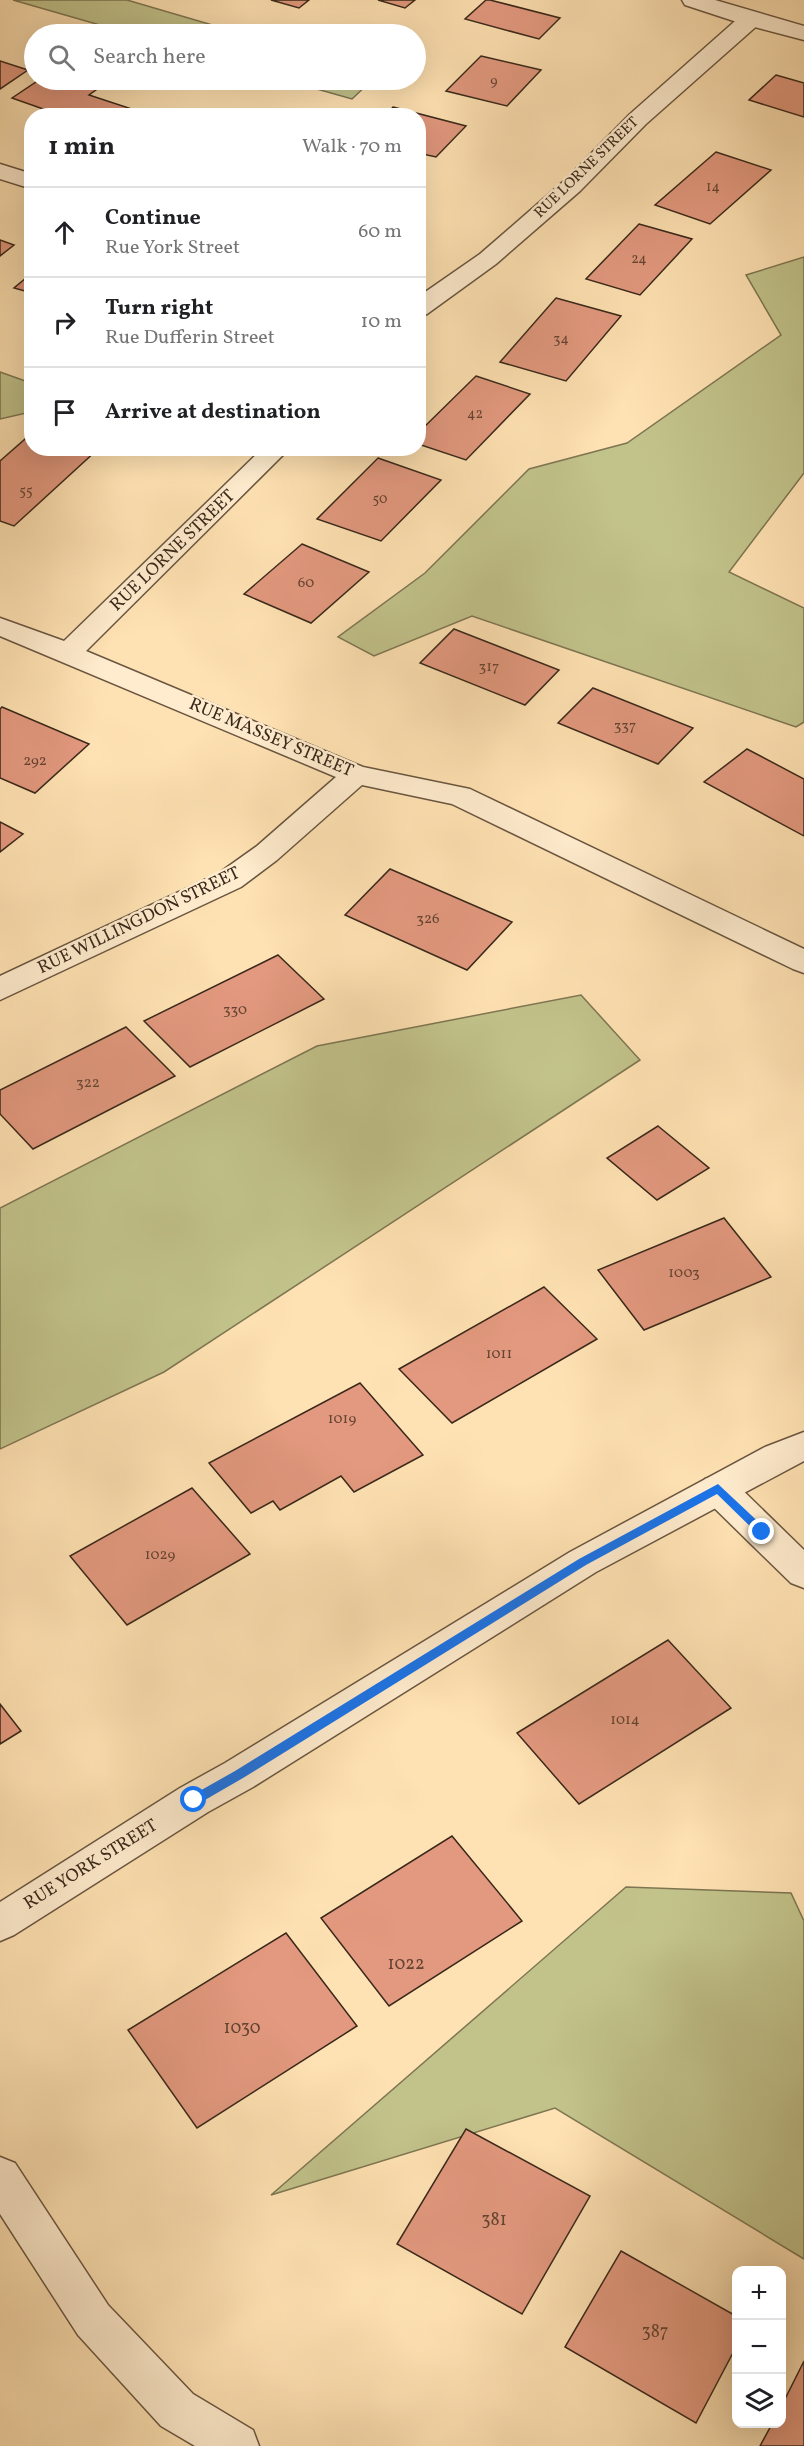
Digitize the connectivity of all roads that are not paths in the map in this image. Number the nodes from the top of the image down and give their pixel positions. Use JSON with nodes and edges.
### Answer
{"nodes":[{"id":1,"x":693,"y":0,"type":"edge"},
{"id":2,"x":751,"y":19,"type":"junction"},
{"id":3,"x":804,"y":33,"type":"edge"},
{"id":4,"x":0,"y":171,"type":"edge"},
{"id":5,"x":24,"y":179,"type":"edge"},
{"id":6,"x":426,"y":303,"type":"edge"},
{"id":7,"x":270,"y":456,"type":"edge"},
{"id":8,"x":0,"y":626,"type":"edge"},
{"id":9,"x":68,"y":653,"type":"junction"},
{"id":10,"x":356,"y":775,"type":"junction"},
{"id":11,"x":804,"y":962,"type":"edge"},
{"id":12,"x":0,"y":989,"type":"edge"},
{"id":13,"x":804,"y":1446,"type":"edge"},
{"id":14,"x":718,"y":1489,"type":"junction"},
{"id":15,"x":804,"y":1573,"type":"edge"},
{"id":16,"x":0,"y":1923,"type":"edge"},
{"id":17,"x":0,"y":2177,"type":"edge"},
{"id":18,"x":237,"y":2446,"type":"edge"}],
"edges":[{"from":1,"to":2,"type":"street"},
{"from":2,"to":3,"type":"street"},
{"from":2,"to":6,"type":"street","name":"RUE LORNE STREET"},
{"from":4,"to":5,"type":"street"},
{"from":7,"to":9,"type":"street","name":"RUE LORNE STREET"},
{"from":8,"to":9,"type":"street","name":"RUE MASSEY STREET"},
{"from":9,"to":10,"type":"street","name":"RUE MASSEY STREET"},
{"from":10,"to":11,"type":"street","name":"RUE MASSEY STREET"},
{"from":10,"to":12,"type":"street","name":"RUE WILLINGDON STREET"},
{"from":13,"to":14,"type":"street","name":"RUE YORK STREET"},
{"from":14,"to":15,"type":"street"},
{"from":14,"to":16,"type":"street","name":"RUE YORK STREET"},
{"from":17,"to":18,"type":"street"}]}
